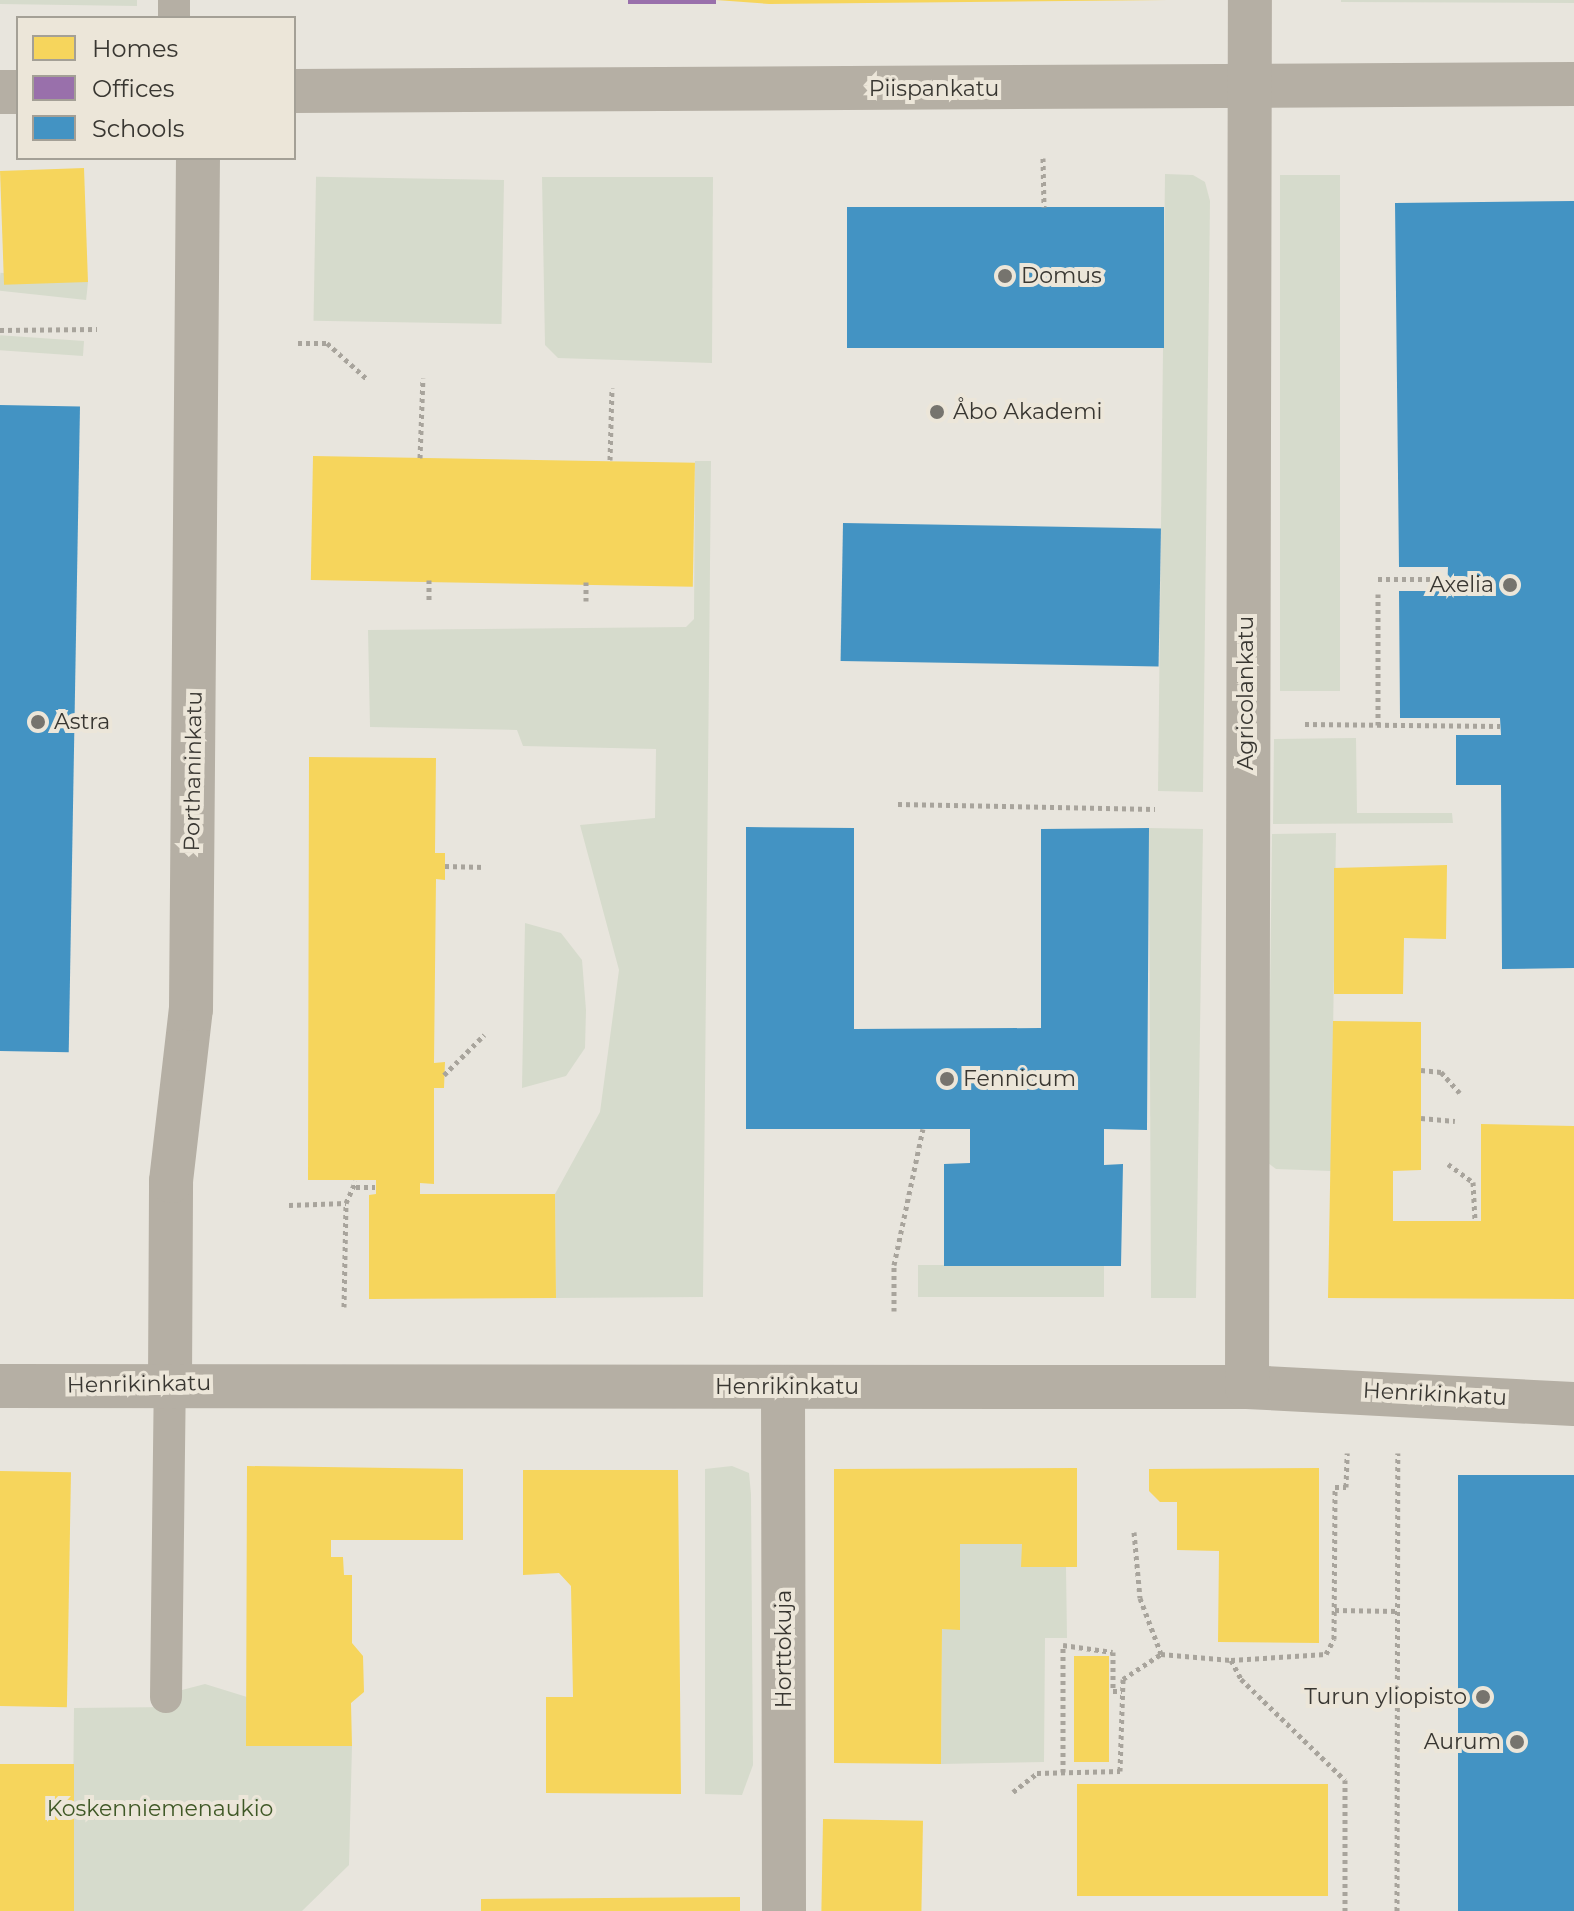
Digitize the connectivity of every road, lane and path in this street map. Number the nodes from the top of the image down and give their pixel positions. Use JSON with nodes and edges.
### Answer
{"nodes":[{"id":1,"x":1250,"y":0,"type":"edge"},
{"id":2,"x":1574,"y":84,"type":"edge"},
{"id":3,"x":1245,"y":88,"type":"junction"},
{"id":4,"x":296,"y":91,"type":"edge"},
{"id":5,"x":1043,"y":158,"type":"dead end"},
{"id":6,"x":198,"y":160,"type":"edge"},
{"id":7,"x":1044,"y":207,"type":"dead end"},
{"id":8,"x":97,"y":329,"type":"dead end"},
{"id":9,"x":0,"y":330,"type":"edge"},
{"id":10,"x":298,"y":343,"type":"dead end"},
{"id":11,"x":423,"y":378,"type":"dead end"},
{"id":12,"x":367,"y":379,"type":"dead end"},
{"id":13,"x":612,"y":388,"type":"dead end"},
{"id":14,"x":420,"y":458,"type":"dead end"},
{"id":15,"x":610,"y":460,"type":"dead end"},
{"id":16,"x":1378,"y":579,"type":"dead end"},
{"id":17,"x":1447,"y":579,"type":"dead end"},
{"id":18,"x":429,"y":580,"type":"dead end"},
{"id":19,"x":586,"y":582,"type":"dead end"},
{"id":20,"x":1378,"y":594,"type":"dead end"},
{"id":21,"x":429,"y":600,"type":"dead end"},
{"id":22,"x":586,"y":601,"type":"dead end"},
{"id":23,"x":1327,"y":725,"type":"dead end"},
{"id":24,"x":1378,"y":725,"type":"junction"},
{"id":25,"x":1500,"y":726,"type":"dead end"},
{"id":26,"x":898,"y":804,"type":"dead end"},
{"id":27,"x":1155,"y":809,"type":"dead end"},
{"id":28,"x":445,"y":866,"type":"dead end"},
{"id":29,"x":485,"y":867,"type":"dead end"},
{"id":30,"x":484,"y":1035,"type":"dead end"},
{"id":31,"x":1421,"y":1070,"type":"dead end"},
{"id":32,"x":444,"y":1075,"type":"dead end"},
{"id":33,"x":1460,"y":1093,"type":"dead end"},
{"id":34,"x":1421,"y":1118,"type":"dead end"},
{"id":35,"x":1455,"y":1121,"type":"dead end"},
{"id":36,"x":923,"y":1129,"type":"dead end"},
{"id":37,"x":1448,"y":1164,"type":"dead end"},
{"id":38,"x":375,"y":1187,"type":"dead end"},
{"id":39,"x":346,"y":1203,"type":"junction"},
{"id":40,"x":289,"y":1205,"type":"dead end"},
{"id":41,"x":1475,"y":1221,"type":"dead end"},
{"id":42,"x":344,"y":1307,"type":"dead end"},
{"id":43,"x":894,"y":1311,"type":"dead end"},
{"id":44,"x":170,"y":1382,"type":"junction"},
{"id":45,"x":0,"y":1386,"type":"edge"},
{"id":46,"x":783,"y":1387,"type":"junction"},
{"id":47,"x":1247,"y":1387,"type":"junction"},
{"id":48,"x":1574,"y":1404,"type":"edge"},
{"id":49,"x":1347,"y":1453,"type":"dead end"},
{"id":50,"x":1398,"y":1453,"type":"dead end"},
{"id":51,"x":1134,"y":1532,"type":"dead end"},
{"id":52,"x":1335,"y":1610,"type":"junction"},
{"id":53,"x":1397,"y":1611,"type":"junction"},
{"id":54,"x":1161,"y":1654,"type":"junction"},
{"id":55,"x":1231,"y":1660,"type":"junction"},
{"id":56,"x":1122,"y":1691,"type":"junction"},
{"id":57,"x":166,"y":1697,"type":"dead end"},
{"id":58,"x":1063,"y":1772,"type":"junction"},
{"id":59,"x":1013,"y":1792,"type":"dead end"},
{"id":60,"x":784,"y":1911,"type":"edge"},
{"id":61,"x":1345,"y":1911,"type":"edge"},
{"id":62,"x":1397,"y":1911,"type":"edge"}],
"edges":[{"from":1,"to":3,"type":"street","name":"Agricolankatu"},
{"from":2,"to":3,"type":"street","name":"Piispankatu"},
{"from":3,"to":4,"type":"street","name":"Piispankatu"},
{"from":3,"to":47,"type":"street","name":"Agricolankatu"},
{"from":5,"to":7,"type":"path"},
{"from":6,"to":44,"type":"street","name":"Porthaninkatu"},
{"from":8,"to":9,"type":"path"},
{"from":10,"to":12,"type":"path"},
{"from":11,"to":14,"type":"path"},
{"from":13,"to":15,"type":"path"},
{"from":16,"to":17,"type":"path"},
{"from":18,"to":21,"type":"path"},
{"from":19,"to":22,"type":"path"},
{"from":20,"to":24,"type":"path"},
{"from":23,"to":24,"type":"path"},
{"from":24,"to":25,"type":"path"},
{"from":26,"to":27,"type":"path"},
{"from":28,"to":29,"type":"path"},
{"from":30,"to":32,"type":"path"},
{"from":31,"to":33,"type":"path"},
{"from":34,"to":35,"type":"path"},
{"from":36,"to":43,"type":"path"},
{"from":37,"to":41,"type":"path"},
{"from":38,"to":39,"type":"path"},
{"from":39,"to":40,"type":"path"},
{"from":39,"to":42,"type":"path"},
{"from":44,"to":45,"type":"street","name":"Henrikinkatu"},
{"from":44,"to":46,"type":"street","name":"Henrikinkatu"},
{"from":44,"to":57,"type":"lane"},
{"from":46,"to":47,"type":"street","name":"Henrikinkatu"},
{"from":46,"to":60,"type":"street","name":"Horttokuja"},
{"from":47,"to":48,"type":"street","name":"Henrikinkatu"},
{"from":49,"to":52,"type":"path"},
{"from":50,"to":53,"type":"path"},
{"from":51,"to":54,"type":"path"},
{"from":52,"to":53,"type":"path"},
{"from":52,"to":55,"type":"path"},
{"from":53,"to":62,"type":"path"},
{"from":54,"to":55,"type":"path"},
{"from":54,"to":56,"type":"path"},
{"from":55,"to":61,"type":"path"},
{"from":56,"to":58,"type":"path"},
{"from":56,"to":58,"type":"path"},
{"from":58,"to":59,"type":"path"}]}
